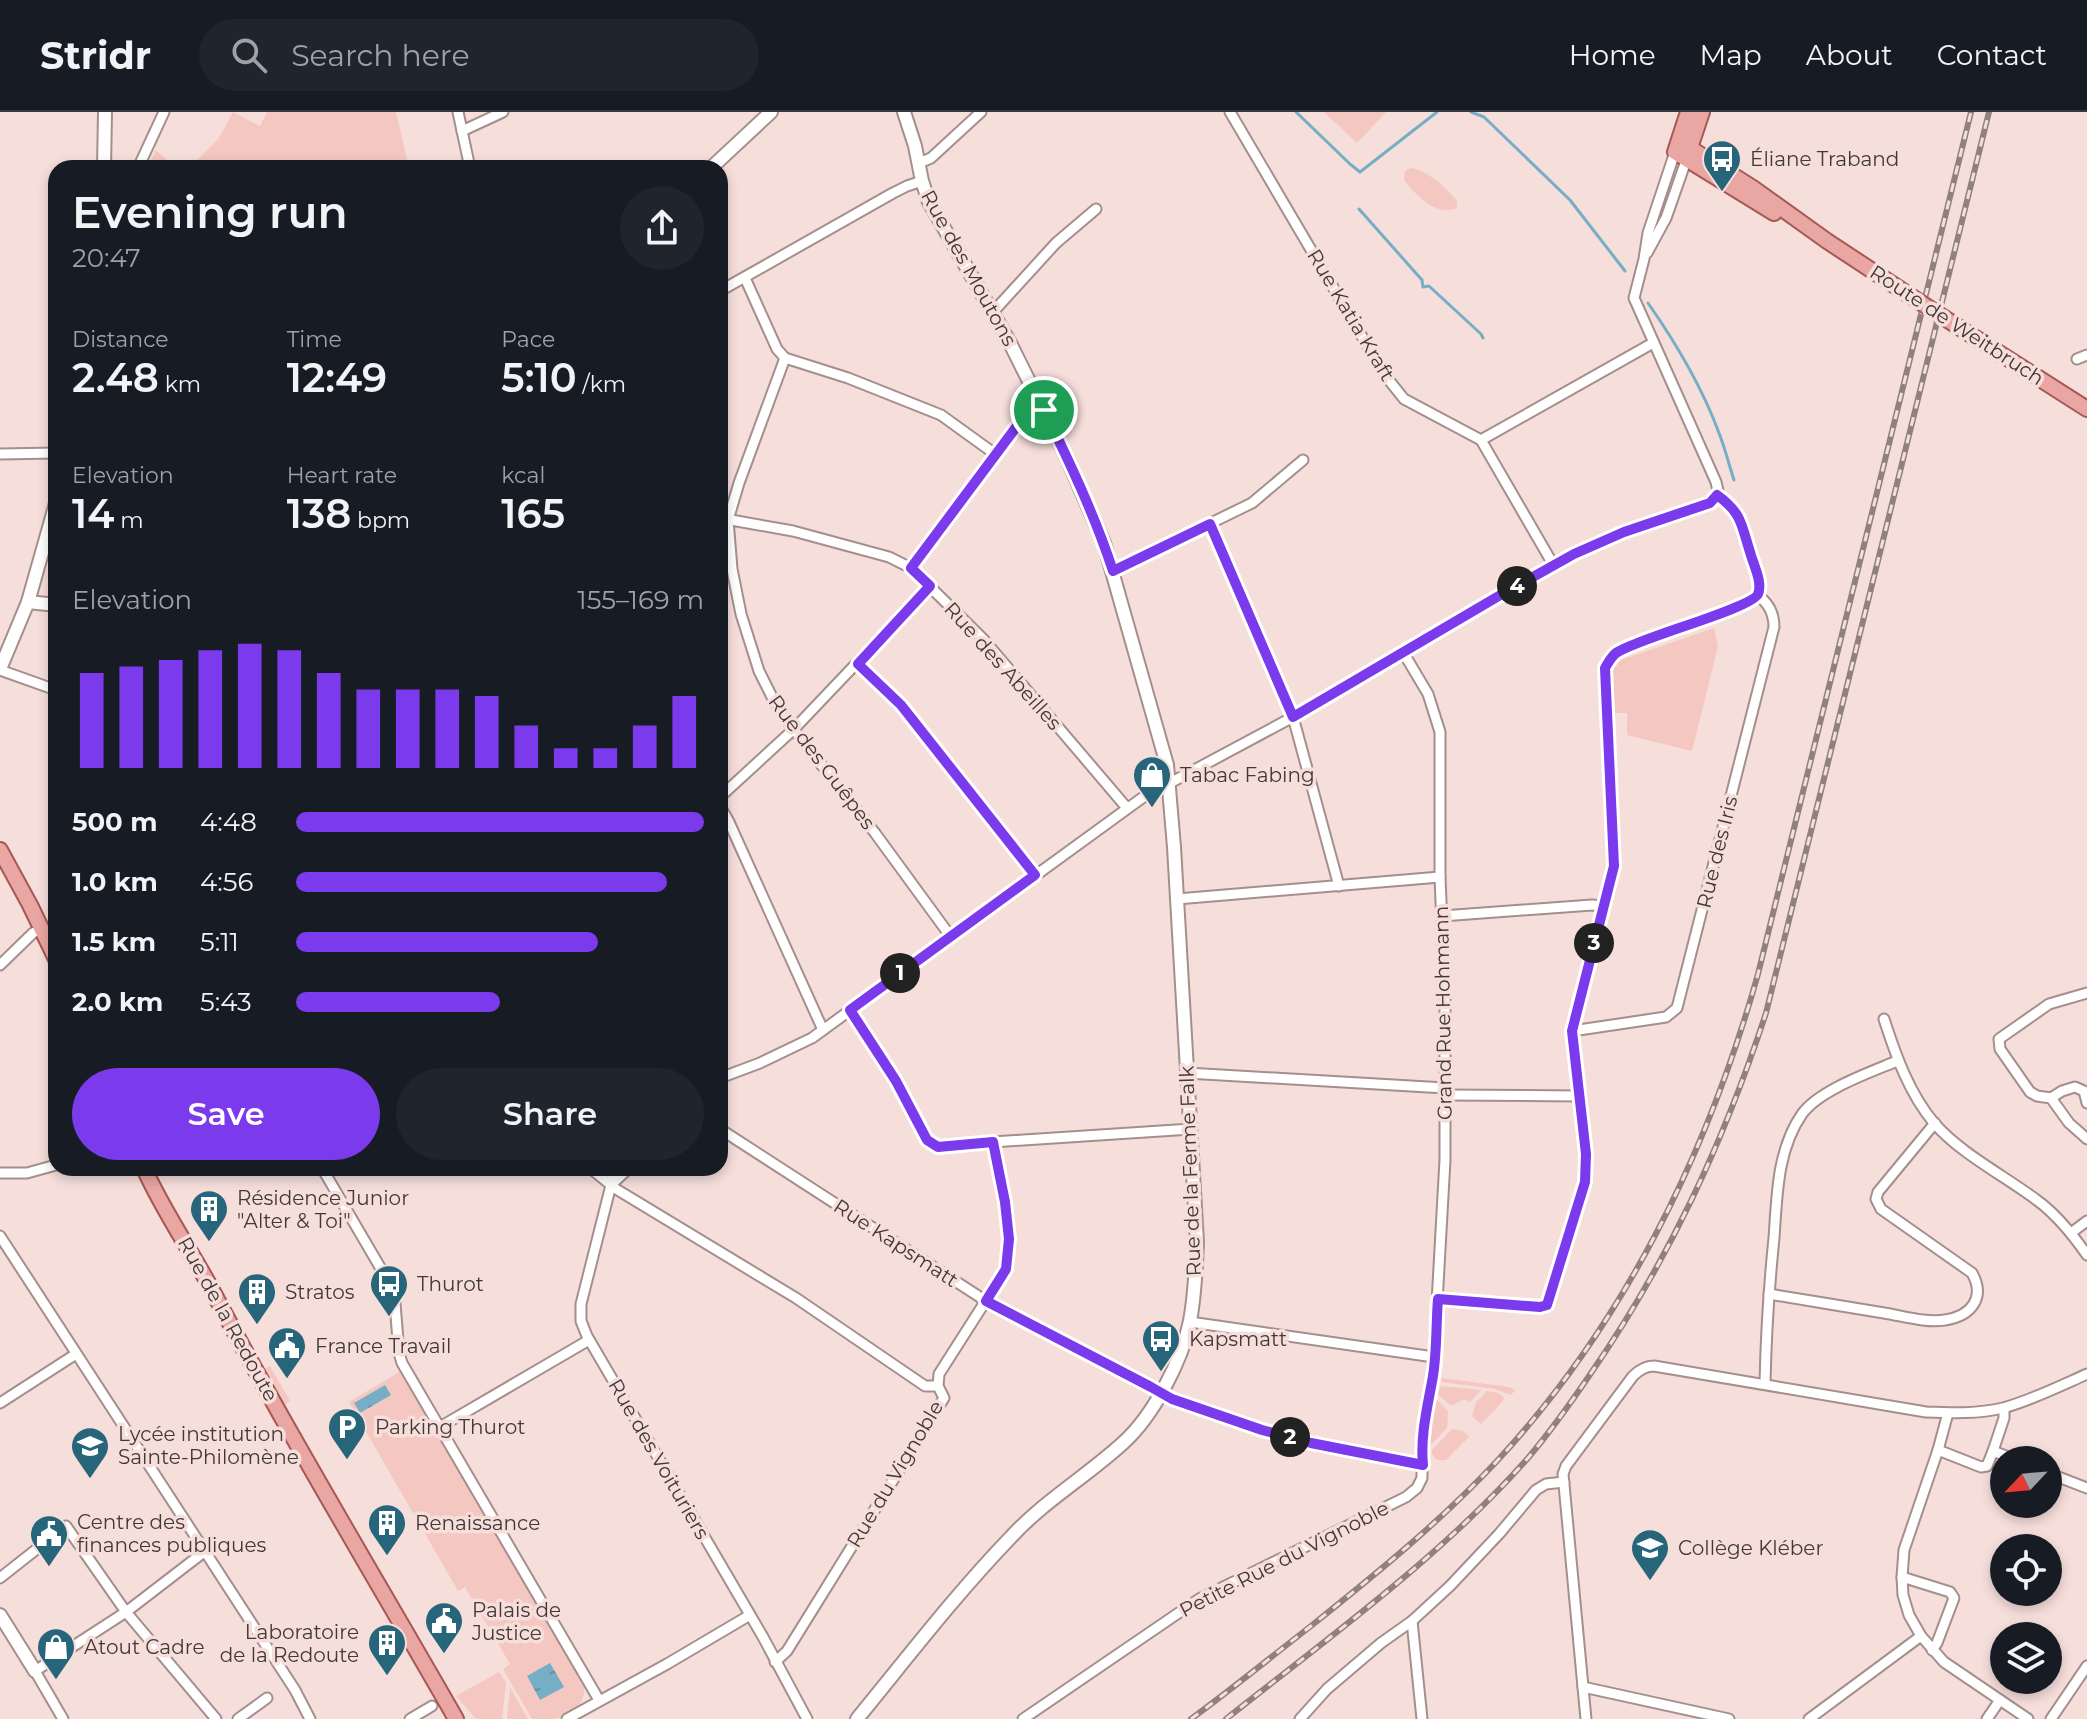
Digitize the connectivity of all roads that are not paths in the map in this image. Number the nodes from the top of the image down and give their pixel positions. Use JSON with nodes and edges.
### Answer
{"nodes":[{"id":1,"x":105,"y":112,"type":"edge"},
{"id":2,"x":164,"y":112,"type":"edge"},
{"id":3,"x":458,"y":112,"type":"edge"},
{"id":4,"x":503,"y":112,"type":"edge"},
{"id":5,"x":771,"y":112,"type":"edge"},
{"id":6,"x":904,"y":112,"type":"edge"},
{"id":7,"x":981,"y":112,"type":"edge"},
{"id":8,"x":1230,"y":112,"type":"edge"},
{"id":9,"x":1688,"y":112,"type":"edge"},
{"id":10,"x":1702,"y":112,"type":"edge"},
{"id":11,"x":462,"y":131,"type":"junction"},
{"id":12,"x":1683,"y":150,"type":"junction"},
{"id":13,"x":104,"y":160,"type":"edge"},
{"id":14,"x":142,"y":160,"type":"edge"},
{"id":15,"x":468,"y":160,"type":"edge"},
{"id":16,"x":720,"y":160,"type":"edge"},
{"id":17,"x":919,"y":163,"type":"junction"},
{"id":18,"x":922,"y":181,"type":"junction"},
{"id":19,"x":1096,"y":209,"type":"dead end"},
{"id":20,"x":745,"y":278,"type":"junction"},
{"id":21,"x":728,"y":287,"type":"edge"},
{"id":22,"x":993,"y":312,"type":"junction"},
{"id":23,"x":1653,"y":343,"type":"junction"},
{"id":24,"x":785,"y":358,"type":"junction"},
{"id":25,"x":2087,"y":409,"type":"edge"},
{"id":26,"x":1044,"y":410,"type":"junction"},
{"id":27,"x":1481,"y":440,"type":"junction"},
{"id":28,"x":48,"y":453,"type":"edge"},
{"id":29,"x":0,"y":454,"type":"edge"},
{"id":30,"x":995,"y":454,"type":"junction"},
{"id":31,"x":1303,"y":460,"type":"dead end"},
{"id":32,"x":1717,"y":495,"type":"junction"},
{"id":33,"x":728,"y":509,"type":"edge"},
{"id":34,"x":728,"y":520,"type":"edge"},
{"id":35,"x":1210,"y":524,"type":"junction"},
{"id":36,"x":48,"y":531,"type":"edge"},
{"id":37,"x":728,"y":544,"type":"edge"},
{"id":38,"x":1554,"y":566,"type":"junction"},
{"id":39,"x":911,"y":568,"type":"junction"},
{"id":40,"x":1113,"y":571,"type":"junction"},
{"id":41,"x":930,"y":586,"type":"junction"},
{"id":42,"x":1757,"y":595,"type":"junction"},
{"id":43,"x":28,"y":602,"type":"junction"},
{"id":44,"x":48,"y":604,"type":"edge"},
{"id":45,"x":1403,"y":652,"type":"junction"},
{"id":46,"x":858,"y":664,"type":"junction"},
{"id":47,"x":0,"y":669,"type":"edge"},
{"id":48,"x":48,"y":687,"type":"edge"},
{"id":49,"x":1293,"y":717,"type":"junction"},
{"id":50,"x":794,"y":729,"type":"junction"},
{"id":51,"x":1169,"y":783,"type":"junction"},
{"id":52,"x":728,"y":790,"type":"edge"},
{"id":53,"x":1127,"y":808,"type":"junction"},
{"id":54,"x":728,"y":820,"type":"edge"},
{"id":55,"x":0,"y":850,"type":"edge"},
{"id":56,"x":1035,"y":875,"type":"junction"},
{"id":57,"x":1440,"y":877,"type":"junction"},
{"id":58,"x":1339,"y":886,"type":"junction"},
{"id":59,"x":1177,"y":899,"type":"junction"},
{"id":60,"x":1603,"y":906,"type":"junction"},
{"id":61,"x":1442,"y":916,"type":"junction"},
{"id":62,"x":42,"y":928,"type":"junction"},
{"id":63,"x":951,"y":937,"type":"junction"},
{"id":64,"x":48,"y":941,"type":"edge"},
{"id":65,"x":0,"y":965,"type":"edge"},
{"id":66,"x":2087,"y":993,"type":"edge"},
{"id":67,"x":850,"y":1010,"type":"junction"},
{"id":68,"x":1884,"y":1019,"type":"dead end"},
{"id":69,"x":823,"y":1030,"type":"junction"},
{"id":70,"x":1572,"y":1031,"type":"junction"},
{"id":71,"x":1897,"y":1061,"type":"junction"},
{"id":72,"x":1187,"y":1073,"type":"junction"},
{"id":73,"x":728,"y":1075,"type":"edge"},
{"id":74,"x":1445,"y":1091,"type":"junction"},
{"id":75,"x":1579,"y":1096,"type":"junction"},
{"id":76,"x":2051,"y":1098,"type":"junction"},
{"id":77,"x":2087,"y":1103,"type":"edge"},
{"id":78,"x":1935,"y":1123,"type":"junction"},
{"id":79,"x":1191,"y":1129,"type":"junction"},
{"id":80,"x":728,"y":1134,"type":"edge"},
{"id":81,"x":2087,"y":1139,"type":"edge"},
{"id":82,"x":993,"y":1142,"type":"junction"},
{"id":83,"x":48,"y":1167,"type":"edge"},
{"id":84,"x":0,"y":1173,"type":"edge"},
{"id":85,"x":148,"y":1176,"type":"edge"},
{"id":86,"x":327,"y":1176,"type":"edge"},
{"id":87,"x":600,"y":1176,"type":"edge"},
{"id":88,"x":612,"y":1176,"type":"edge"},
{"id":89,"x":621,"y":1176,"type":"edge"},
{"id":90,"x":611,"y":1185,"type":"junction"},
{"id":91,"x":2087,"y":1221,"type":"edge"},
{"id":92,"x":2071,"y":1233,"type":"junction"},
{"id":93,"x":0,"y":1236,"type":"edge"},
{"id":94,"x":2087,"y":1255,"type":"edge"},
{"id":95,"x":1769,"y":1294,"type":"junction"},
{"id":96,"x":1438,"y":1299,"type":"junction"},
{"id":97,"x":986,"y":1301,"type":"junction"},
{"id":98,"x":1190,"y":1322,"type":"junction"},
{"id":99,"x":589,"y":1340,"type":"junction"},
{"id":100,"x":76,"y":1354,"type":"junction"},
{"id":101,"x":1434,"y":1357,"type":"junction"},
{"id":102,"x":2087,"y":1374,"type":"edge"},
{"id":103,"x":1431,"y":1383,"type":"joint"},
{"id":104,"x":1765,"y":1384,"type":"junction"},
{"id":105,"x":938,"y":1386,"type":"junction"},
{"id":106,"x":1162,"y":1393,"type":"junction"},
{"id":107,"x":0,"y":1403,"type":"edge"},
{"id":108,"x":2004,"y":1408,"type":"junction"},
{"id":109,"x":1948,"y":1413,"type":"junction"},
{"id":110,"x":440,"y":1427,"type":"junction"},
{"id":111,"x":1995,"y":1446,"type":"edge"},
{"id":112,"x":1938,"y":1450,"type":"junction"},
{"id":113,"x":1990,"y":1458,"type":"edge"},
{"id":114,"x":1423,"y":1465,"type":"junction"},
{"id":115,"x":2062,"y":1478,"type":"edge"},
{"id":116,"x":1564,"y":1482,"type":"junction"},
{"id":117,"x":2087,"y":1488,"type":"edge"},
{"id":118,"x":204,"y":1552,"type":"junction"},
{"id":119,"x":1902,"y":1577,"type":"junction"},
{"id":120,"x":0,"y":1578,"type":"edge"},
{"id":121,"x":126,"y":1612,"type":"junction"},
{"id":122,"x":0,"y":1615,"type":"edge"},
{"id":123,"x":750,"y":1615,"type":"junction"},
{"id":124,"x":1412,"y":1621,"type":"junction"},
{"id":125,"x":1921,"y":1636,"type":"junction"},
{"id":126,"x":1932,"y":1650,"type":"junction"},
{"id":127,"x":775,"y":1662,"type":"junction"},
{"id":128,"x":2087,"y":1666,"type":"edge"},
{"id":129,"x":28,"y":1667,"type":"junction"},
{"id":130,"x":1583,"y":1687,"type":"junction"},
{"id":131,"x":267,"y":1698,"type":"dead end"},
{"id":132,"x":599,"y":1700,"type":"junction"},
{"id":133,"x":2000,"y":1700,"type":"junction"},
{"id":134,"x":432,"y":1706,"type":"dead end"},
{"id":135,"x":63,"y":1719,"type":"edge"},
{"id":136,"x":216,"y":1719,"type":"edge"},
{"id":137,"x":238,"y":1719,"type":"edge"},
{"id":138,"x":310,"y":1719,"type":"edge"},
{"id":139,"x":410,"y":1719,"type":"edge"},
{"id":140,"x":456,"y":1719,"type":"edge"},
{"id":141,"x":567,"y":1719,"type":"edge"},
{"id":142,"x":807,"y":1719,"type":"edge"},
{"id":143,"x":857,"y":1719,"type":"edge"},
{"id":144,"x":1023,"y":1719,"type":"edge"},
{"id":145,"x":1300,"y":1719,"type":"edge"},
{"id":146,"x":1422,"y":1719,"type":"edge"},
{"id":147,"x":1586,"y":1719,"type":"edge"},
{"id":148,"x":1729,"y":1719,"type":"edge"},
{"id":149,"x":1809,"y":1719,"type":"edge"},
{"id":150,"x":1987,"y":1719,"type":"edge"},
{"id":151,"x":2028,"y":1719,"type":"edge"},
{"id":152,"x":2051,"y":1719,"type":"edge"}],
"edges":[{"from":1,"to":13,"type":"street"},
{"from":2,"to":14,"type":"street"},
{"from":3,"to":11,"type":"street"},
{"from":4,"to":11,"type":"street"},
{"from":5,"to":16,"type":"street"},
{"from":6,"to":17,"type":"street","name":"Rue des Moutons"},
{"from":7,"to":17,"type":"street"},
{"from":8,"to":27,"type":"street","name":"Rue Katia Kraft"},
{"from":9,"to":12,"type":"main road"},
{"from":10,"to":12,"type":"main road"},
{"from":11,"to":15,"type":"street"},
{"from":12,"to":23,"type":"street"},
{"from":12,"to":25,"type":"main road","name":"Route de Weitbruch","bridge":true},
{"from":17,"to":18,"type":"street","name":"Rue des Moutons"},
{"from":18,"to":20,"type":"street"},
{"from":18,"to":22,"type":"street","name":"Rue des Moutons"},
{"from":19,"to":22,"type":"street"},
{"from":20,"to":21,"type":"street"},
{"from":20,"to":24,"type":"street"},
{"from":22,"to":26,"type":"street","name":"Rue des Moutons"},
{"from":23,"to":27,"type":"street"},
{"from":23,"to":32,"type":"street"},
{"from":24,"to":30,"type":"street"},
{"from":24,"to":33,"type":"street"},
{"from":26,"to":30,"type":"street"},
{"from":26,"to":40,"type":"street","name":"Rue des Moutons"},
{"from":27,"to":38,"type":"street"},
{"from":28,"to":29,"type":"street"},
{"from":30,"to":39,"type":"street"},
{"from":31,"to":35,"type":"street"},
{"from":32,"to":38,"type":"street"},
{"from":32,"to":42,"type":"street","name":"Rue des Iris"},
{"from":34,"to":39,"type":"street","name":"Rue des Abeilles"},
{"from":35,"to":40,"type":"street"},
{"from":35,"to":49,"type":"street"},
{"from":36,"to":43,"type":"street"},
{"from":37,"to":50,"type":"street","name":"Rue des Guêpes"},
{"from":38,"to":45,"type":"street"},
{"from":39,"to":41,"type":"street","name":"Rue des Abeilles"},
{"from":40,"to":51,"type":"street","name":"Rue des Moutons"},
{"from":41,"to":46,"type":"street"},
{"from":41,"to":53,"type":"street","name":"Rue des Abeilles"},
{"from":42,"to":60,"type":"street"},
{"from":42,"to":70,"type":"street","name":"Rue des Iris"},
{"from":43,"to":44,"type":"street"},
{"from":43,"to":47,"type":"street"},
{"from":45,"to":49,"type":"street"},
{"from":45,"to":57,"type":"street","name":"Grand Rue Hohmann"},
{"from":46,"to":50,"type":"street"},
{"from":46,"to":56,"type":"street"},
{"from":47,"to":48,"type":"street"},
{"from":49,"to":51,"type":"street"},
{"from":49,"to":58,"type":"street"},
{"from":50,"to":52,"type":"street"},
{"from":50,"to":63,"type":"street","name":"Rue des Guêpes"},
{"from":51,"to":53,"type":"street"},
{"from":51,"to":59,"type":"street","name":"Rue de la Ferme Falk"},
{"from":53,"to":56,"type":"street"},
{"from":54,"to":69,"type":"street"},
{"from":55,"to":62,"type":"main road"},
{"from":56,"to":63,"type":"street"},
{"from":57,"to":58,"type":"street"},
{"from":57,"to":61,"type":"street","name":"Grand Rue Hohmann"},
{"from":58,"to":59,"type":"street"},
{"from":59,"to":72,"type":"street","name":"Rue de la Ferme Falk"},
{"from":60,"to":61,"type":"street"},
{"from":60,"to":70,"type":"street"},
{"from":61,"to":74,"type":"street","name":"Grand Rue Hohmann"},
{"from":62,"to":64,"type":"main road"},
{"from":62,"to":65,"type":"street"},
{"from":63,"to":67,"type":"street"},
{"from":66,"to":76,"type":"street"},
{"from":67,"to":69,"type":"street"},
{"from":67,"to":82,"type":"street"},
{"from":68,"to":71,"type":"street"},
{"from":69,"to":73,"type":"street"},
{"from":70,"to":75,"type":"street"},
{"from":71,"to":78,"type":"street"},
{"from":71,"to":95,"type":"street"},
{"from":72,"to":74,"type":"street"},
{"from":72,"to":79,"type":"street","name":"Rue de la Ferme Falk"},
{"from":74,"to":75,"type":"street"},
{"from":74,"to":96,"type":"street","name":"Grand Rue Hohmann"},
{"from":75,"to":96,"type":"street"},
{"from":76,"to":77,"type":"street"},
{"from":76,"to":81,"type":"street"},
{"from":78,"to":92,"type":"street"},
{"from":78,"to":95,"type":"street"},
{"from":79,"to":82,"type":"street"},
{"from":79,"to":98,"type":"street","name":"Rue de la Ferme Falk"},
{"from":80,"to":97,"type":"street","name":"Rue Kapsmatt"},
{"from":82,"to":97,"type":"street","name":"Rue du Vignoble"},
{"from":83,"to":84,"type":"street"},
{"from":85,"to":140,"type":"main road","name":"Rue de la Redoute"},
{"from":86,"to":110,"type":"street"},
{"from":87,"to":90,"type":"street"},
{"from":88,"to":90,"type":"street","name":"Rue des Voituriers"},
{"from":89,"to":90,"type":"street"},
{"from":90,"to":99,"type":"street","name":"Rue des Voituriers"},
{"from":90,"to":105,"type":"street"},
{"from":91,"to":92,"type":"street"},
{"from":92,"to":94,"type":"street"},
{"from":93,"to":100,"type":"street"},
{"from":95,"to":104,"type":"street"},
{"from":96,"to":101,"type":"street","name":"Grand Rue Hohmann"},
{"from":97,"to":105,"type":"street","name":"Rue du Vignoble"},
{"from":97,"to":106,"type":"street","name":"Rue Kapsmatt"},
{"from":98,"to":101,"type":"street"},
{"from":98,"to":106,"type":"street","name":"Rue de la Ferme Falk"},
{"from":99,"to":110,"type":"street"},
{"from":99,"to":123,"type":"street","name":"Rue des Voituriers"},
{"from":100,"to":107,"type":"street"},
{"from":100,"to":118,"type":"street"},
{"from":101,"to":103,"type":"street","name":"Grand Rue Hohmann"},
{"from":102,"to":108,"type":"street"},
{"from":103,"to":114,"type":"street","name":"Petite Rue du Vignoble"},
{"from":104,"to":109,"type":"street"},
{"from":104,"to":116,"type":"street"},
{"from":105,"to":127,"type":"street","name":"Rue du Vignoble"},
{"from":106,"to":114,"type":"street","name":"Rue Kapsmatt"},
{"from":106,"to":143,"type":"street","name":"Rue de la Ferme Falk"},
{"from":108,"to":109,"type":"street"},
{"from":108,"to":111,"type":"street"},
{"from":109,"to":112,"type":"street"},
{"from":110,"to":132,"type":"street"},
{"from":112,"to":113,"type":"street"},
{"from":112,"to":119,"type":"street"},
{"from":114,"to":144,"type":"street","name":"Petite Rue du Vignoble"},
{"from":115,"to":117,"type":"street"},
{"from":116,"to":124,"type":"street"},
{"from":116,"to":130,"type":"street"},
{"from":118,"to":121,"type":"street"},
{"from":118,"to":138,"type":"street"},
{"from":119,"to":125,"type":"street"},
{"from":119,"to":126,"type":"street"},
{"from":120,"to":121,"type":"street"},
{"from":121,"to":129,"type":"street"},
{"from":121,"to":136,"type":"street"},
{"from":122,"to":129,"type":"street"},
{"from":123,"to":127,"type":"street","name":"Rue des Voituriers"},
{"from":123,"to":132,"type":"street"},
{"from":124,"to":145,"type":"street"},
{"from":124,"to":146,"type":"street"},
{"from":125,"to":126,"type":"street"},
{"from":125,"to":149,"type":"street"},
{"from":126,"to":133,"type":"street"},
{"from":127,"to":142,"type":"street","name":"Rue des Voituriers"},
{"from":128,"to":152,"type":"street"},
{"from":129,"to":135,"type":"street"},
{"from":130,"to":147,"type":"street"},
{"from":130,"to":148,"type":"street"},
{"from":131,"to":137,"type":"street"},
{"from":132,"to":141,"type":"street"},
{"from":133,"to":150,"type":"street"},
{"from":133,"to":151,"type":"street"},
{"from":134,"to":139,"type":"street"}]}
